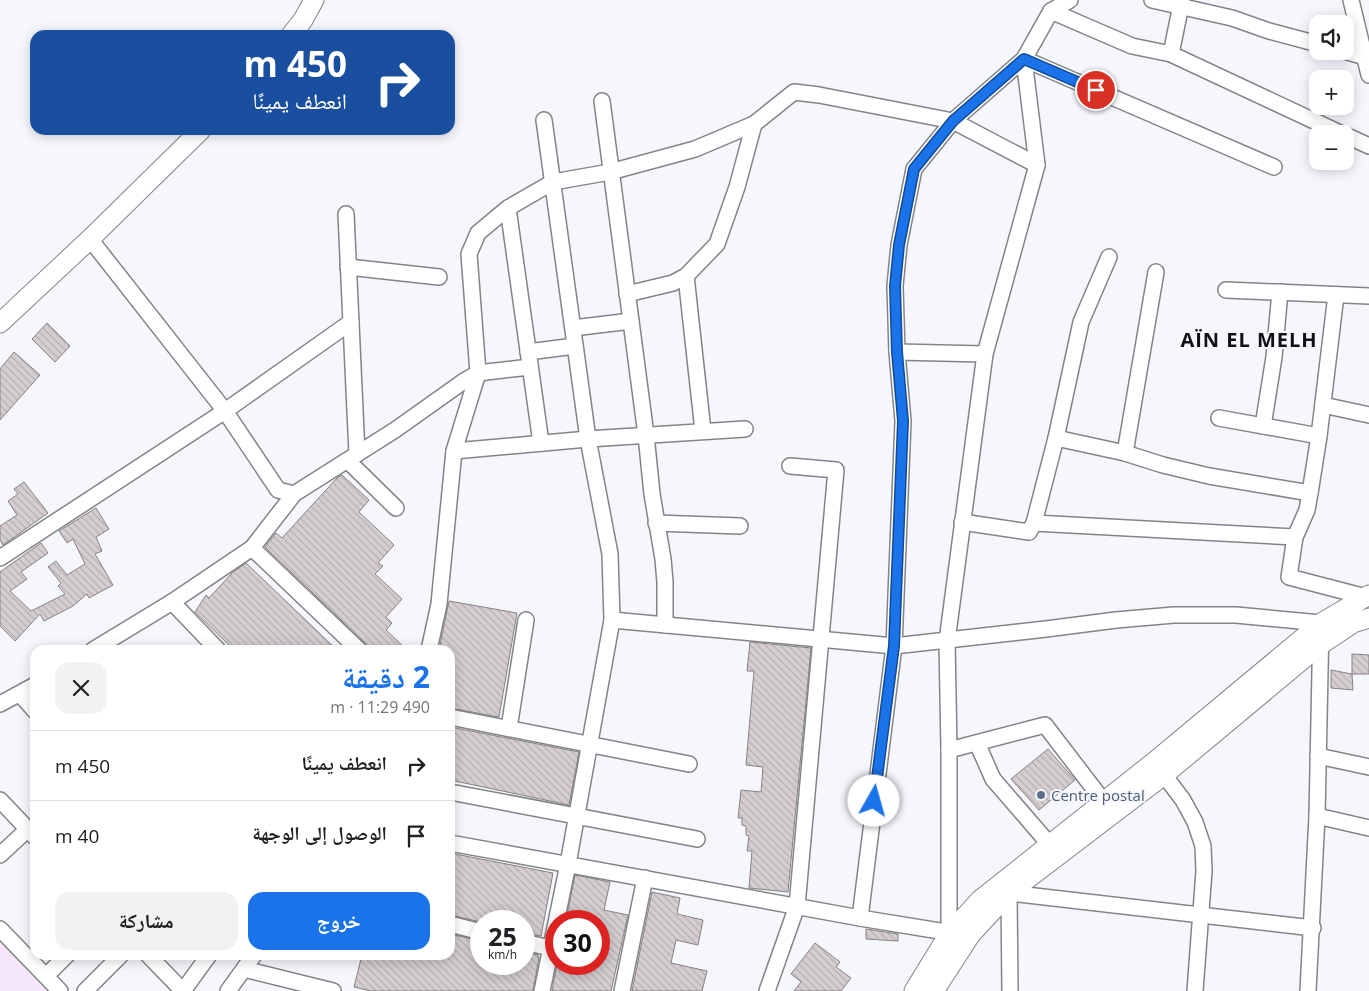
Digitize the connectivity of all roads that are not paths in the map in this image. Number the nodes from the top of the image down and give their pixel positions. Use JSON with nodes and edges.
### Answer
{"nodes":[{"id":1,"x":314,"y":0,"type":"edge"},
{"id":2,"x":1070,"y":0,"type":"edge"},
{"id":3,"x":1152,"y":0,"type":"edge"},
{"id":4,"x":1351,"y":0,"type":"edge"},
{"id":5,"x":1182,"y":3,"type":"edge"},
{"id":6,"x":1051,"y":11,"type":"junction"},
{"id":7,"x":295,"y":30,"type":"edge"},
{"id":8,"x":1309,"y":42,"type":"edge"},
{"id":9,"x":1172,"y":54,"type":"junction"},
{"id":10,"x":1354,"y":54,"type":"edge"},
{"id":11,"x":1367,"y":57,"type":"edge"},
{"id":12,"x":1024,"y":59,"type":"junction"},
{"id":13,"x":1369,"y":75,"type":"edge"},
{"id":14,"x":602,"y":101,"type":"dead end"},
{"id":15,"x":544,"y":120,"type":"dead end"},
{"id":16,"x":953,"y":121,"type":"junction"},
{"id":17,"x":754,"y":124,"type":"junction"},
{"id":18,"x":1325,"y":125,"type":"edge"},
{"id":19,"x":196,"y":135,"type":"edge"},
{"id":20,"x":1354,"y":139,"type":"edge"},
{"id":21,"x":1369,"y":146,"type":"edge"},
{"id":22,"x":1037,"y":165,"type":"junction"},
{"id":23,"x":1274,"y":167,"type":"dead end"},
{"id":24,"x":610,"y":172,"type":"junction"},
{"id":25,"x":553,"y":182,"type":"junction"},
{"id":26,"x":508,"y":208,"type":"junction"},
{"id":27,"x":346,"y":214,"type":"dead end"},
{"id":28,"x":90,"y":239,"type":"junction"},
{"id":29,"x":1109,"y":258,"type":"dead end"},
{"id":30,"x":348,"y":267,"type":"junction"},
{"id":31,"x":1156,"y":272,"type":"dead end"},
{"id":32,"x":686,"y":276,"type":"junction"},
{"id":33,"x":439,"y":277,"type":"dead end"},
{"id":34,"x":1226,"y":290,"type":"dead end"},
{"id":35,"x":1280,"y":292,"type":"junction"},
{"id":36,"x":627,"y":294,"type":"junction"},
{"id":37,"x":1336,"y":295,"type":"junction"},
{"id":38,"x":1369,"y":296,"type":"edge"},
{"id":39,"x":631,"y":321,"type":"junction"},
{"id":40,"x":351,"y":322,"type":"junction"},
{"id":41,"x":0,"y":324,"type":"edge"},
{"id":42,"x":573,"y":328,"type":"junction"},
{"id":43,"x":575,"y":346,"type":"junction"},
{"id":44,"x":897,"y":352,"type":"junction"},
{"id":45,"x":985,"y":354,"type":"junction"},
{"id":46,"x":529,"y":359,"type":"junction"},
{"id":47,"x":478,"y":373,"type":"junction"},
{"id":48,"x":1323,"y":405,"type":"junction"},
{"id":49,"x":226,"y":411,"type":"junction"},
{"id":50,"x":1369,"y":415,"type":"edge"},
{"id":51,"x":1219,"y":418,"type":"dead end"},
{"id":52,"x":1263,"y":426,"type":"junction"},
{"id":53,"x":745,"y":429,"type":"dead end"},
{"id":54,"x":702,"y":431,"type":"junction"},
{"id":55,"x":646,"y":435,"type":"junction"},
{"id":56,"x":1319,"y":436,"type":"junction"},
{"id":57,"x":1056,"y":438,"type":"junction"},
{"id":58,"x":588,"y":439,"type":"junction"},
{"id":59,"x":541,"y":443,"type":"junction"},
{"id":60,"x":454,"y":451,"type":"junction"},
{"id":61,"x":1125,"y":452,"type":"junction"},
{"id":62,"x":352,"y":457,"type":"junction"},
{"id":63,"x":790,"y":466,"type":"dead end"},
{"id":64,"x":1310,"y":493,"type":"junction"},
{"id":65,"x":294,"y":494,"type":"junction"},
{"id":66,"x":396,"y":508,"type":"dead end"},
{"id":67,"x":962,"y":522,"type":"junction"},
{"id":68,"x":656,"y":523,"type":"junction"},
{"id":69,"x":1034,"y":523,"type":"junction"},
{"id":70,"x":740,"y":526,"type":"dead end"},
{"id":71,"x":1294,"y":537,"type":"junction"},
{"id":72,"x":252,"y":548,"type":"junction"},
{"id":73,"x":0,"y":558,"type":"edge"},
{"id":74,"x":1367,"y":596,"type":"edge"},
{"id":75,"x":172,"y":602,"type":"junction"},
{"id":76,"x":1369,"y":618,"type":"edge"},
{"id":77,"x":526,"y":620,"type":"dead end"},
{"id":78,"x":612,"y":620,"type":"junction"},
{"id":79,"x":1321,"y":623,"type":"junction"},
{"id":80,"x":665,"y":625,"type":"junction"},
{"id":81,"x":821,"y":639,"type":"junction"},
{"id":82,"x":947,"y":641,"type":"junction"},
{"id":83,"x":101,"y":645,"type":"edge"},
{"id":84,"x":213,"y":645,"type":"edge"},
{"id":85,"x":354,"y":645,"type":"edge"},
{"id":86,"x":430,"y":645,"type":"edge"},
{"id":87,"x":1320,"y":645,"type":"junction"},
{"id":88,"x":894,"y":646,"type":"junction"},
{"id":89,"x":30,"y":688,"type":"edge"},
{"id":90,"x":20,"y":694,"type":"junction"},
{"id":91,"x":0,"y":704,"type":"edge"},
{"id":92,"x":30,"y":705,"type":"edge"},
{"id":93,"x":455,"y":718,"type":"edge"},
{"id":94,"x":509,"y":728,"type":"junction"},
{"id":95,"x":977,"y":742,"type":"junction"},
{"id":96,"x":590,"y":744,"type":"junction"},
{"id":97,"x":949,"y":750,"type":"junction"},
{"id":98,"x":1318,"y":756,"type":"junction"},
{"id":99,"x":689,"y":764,"type":"dead end"},
{"id":100,"x":1369,"y":767,"type":"edge"},
{"id":101,"x":1159,"y":768,"type":"junction"},
{"id":102,"x":455,"y":793,"type":"edge"},
{"id":103,"x":0,"y":800,"type":"edge"},
{"id":104,"x":1104,"y":802,"type":"junction"},
{"id":105,"x":577,"y":816,"type":"junction"},
{"id":106,"x":1317,"y":816,"type":"junction"},
{"id":107,"x":1369,"y":828,"type":"edge"},
{"id":108,"x":30,"y":832,"type":"edge"},
{"id":109,"x":30,"y":834,"type":"edge"},
{"id":110,"x":696,"y":839,"type":"dead end"},
{"id":111,"x":455,"y":844,"type":"edge"},
{"id":112,"x":1050,"y":845,"type":"junction"},
{"id":113,"x":0,"y":855,"type":"edge"},
{"id":114,"x":568,"y":864,"type":"junction"},
{"id":115,"x":645,"y":878,"type":"junction"},
{"id":116,"x":1009,"y":893,"type":"junction"},
{"id":117,"x":797,"y":906,"type":"junction"},
{"id":118,"x":558,"y":910,"type":"edge"},
{"id":119,"x":1200,"y":914,"type":"junction"},
{"id":120,"x":860,"y":918,"type":"junction"},
{"id":121,"x":455,"y":925,"type":"edge"},
{"id":122,"x":1312,"y":928,"type":"junction"},
{"id":123,"x":0,"y":929,"type":"edge"},
{"id":124,"x":470,"y":929,"type":"edge"},
{"id":125,"x":949,"y":934,"type":"junction"},
{"id":126,"x":970,"y":934,"type":"junction"},
{"id":127,"x":30,"y":960,"type":"edge"},
{"id":128,"x":30,"y":960,"type":"edge"},
{"id":129,"x":62,"y":960,"type":"edge"},
{"id":130,"x":116,"y":960,"type":"edge"},
{"id":131,"x":153,"y":960,"type":"edge"},
{"id":132,"x":205,"y":960,"type":"edge"},
{"id":133,"x":250,"y":960,"type":"edge"},
{"id":134,"x":244,"y":969,"type":"junction"},
{"id":135,"x":545,"y":975,"type":"edge"},
{"id":136,"x":46,"y":976,"type":"junction"},
{"id":137,"x":60,"y":991,"type":"edge"},
{"id":138,"x":85,"y":991,"type":"edge"},
{"id":139,"x":183,"y":991,"type":"edge"},
{"id":140,"x":228,"y":991,"type":"edge"},
{"id":141,"x":333,"y":991,"type":"edge"},
{"id":142,"x":542,"y":991,"type":"edge"},
{"id":143,"x":622,"y":991,"type":"edge"},
{"id":144,"x":767,"y":991,"type":"edge"},
{"id":145,"x":914,"y":991,"type":"edge"},
{"id":146,"x":934,"y":991,"type":"edge"},
{"id":147,"x":1010,"y":991,"type":"edge"},
{"id":148,"x":1195,"y":991,"type":"edge"},
{"id":149,"x":1308,"y":991,"type":"edge"}],
"edges":[{"from":1,"to":7,"type":"main road"},
{"from":2,"to":6,"type":"street"},
{"from":3,"to":5,"type":"street"},
{"from":4,"to":11,"type":"street"},
{"from":5,"to":8,"type":"street"},
{"from":5,"to":9,"type":"street"},
{"from":6,"to":9,"type":"street"},
{"from":6,"to":12,"type":"street"},
{"from":9,"to":18,"type":"street"},
{"from":10,"to":11,"type":"street"},
{"from":11,"to":13,"type":"street"},
{"from":12,"to":16,"type":"street"},
{"from":12,"to":22,"type":"street"},
{"from":12,"to":23,"type":"street"},
{"from":14,"to":24,"type":"street"},
{"from":15,"to":25,"type":"street"},
{"from":16,"to":17,"type":"street"},
{"from":16,"to":22,"type":"street"},
{"from":16,"to":44,"type":"street"},
{"from":17,"to":24,"type":"street"},
{"from":17,"to":32,"type":"street"},
{"from":19,"to":28,"type":"main road"},
{"from":20,"to":21,"type":"street"},
{"from":22,"to":45,"type":"street"},
{"from":24,"to":25,"type":"street"},
{"from":24,"to":36,"type":"street"},
{"from":25,"to":26,"type":"street"},
{"from":25,"to":42,"type":"street"},
{"from":26,"to":46,"type":"street"},
{"from":26,"to":47,"type":"street"},
{"from":27,"to":30,"type":"street"},
{"from":28,"to":41,"type":"main road"},
{"from":28,"to":49,"type":"street"},
{"from":29,"to":57,"type":"street"},
{"from":30,"to":33,"type":"street"},
{"from":30,"to":40,"type":"street"},
{"from":31,"to":61,"type":"street"},
{"from":32,"to":36,"type":"street"},
{"from":32,"to":54,"type":"street"},
{"from":34,"to":35,"type":"street"},
{"from":35,"to":37,"type":"street"},
{"from":35,"to":52,"type":"street"},
{"from":36,"to":39,"type":"street"},
{"from":37,"to":38,"type":"street"},
{"from":37,"to":48,"type":"street"},
{"from":39,"to":42,"type":"street"},
{"from":39,"to":55,"type":"street"},
{"from":40,"to":49,"type":"street"},
{"from":40,"to":62,"type":"street"},
{"from":42,"to":43,"type":"street"},
{"from":43,"to":46,"type":"street"},
{"from":43,"to":58,"type":"street"},
{"from":44,"to":45,"type":"street"},
{"from":44,"to":88,"type":"street"},
{"from":45,"to":67,"type":"street"},
{"from":46,"to":47,"type":"street"},
{"from":46,"to":59,"type":"street"},
{"from":47,"to":60,"type":"street"},
{"from":47,"to":62,"type":"street"},
{"from":48,"to":50,"type":"street"},
{"from":48,"to":56,"type":"street"},
{"from":49,"to":65,"type":"street"},
{"from":49,"to":73,"type":"street"},
{"from":51,"to":52,"type":"street"},
{"from":52,"to":56,"type":"street"},
{"from":53,"to":54,"type":"street"},
{"from":54,"to":55,"type":"street"},
{"from":55,"to":58,"type":"street"},
{"from":55,"to":68,"type":"street"},
{"from":56,"to":64,"type":"street"},
{"from":57,"to":61,"type":"street"},
{"from":57,"to":69,"type":"street"},
{"from":58,"to":59,"type":"street"},
{"from":58,"to":78,"type":"street"},
{"from":59,"to":60,"type":"street"},
{"from":60,"to":86,"type":"street"},
{"from":61,"to":64,"type":"street"},
{"from":62,"to":65,"type":"street"},
{"from":62,"to":66,"type":"street"},
{"from":63,"to":81,"type":"street"},
{"from":64,"to":71,"type":"street"},
{"from":65,"to":72,"type":"street"},
{"from":67,"to":69,"type":"street"},
{"from":67,"to":82,"type":"street"},
{"from":68,"to":70,"type":"street"},
{"from":68,"to":80,"type":"street"},
{"from":69,"to":71,"type":"street"},
{"from":71,"to":74,"type":"street"},
{"from":72,"to":75,"type":"street"},
{"from":72,"to":85,"type":"street"},
{"from":74,"to":79,"type":"main road"},
{"from":75,"to":83,"type":"street"},
{"from":75,"to":84,"type":"street"},
{"from":76,"to":87,"type":"main road"},
{"from":77,"to":94,"type":"street"},
{"from":78,"to":80,"type":"street"},
{"from":78,"to":96,"type":"street"},
{"from":79,"to":82,"type":"street"},
{"from":79,"to":87,"type":"street"},
{"from":79,"to":101,"type":"main road"},
{"from":80,"to":81,"type":"street"},
{"from":81,"to":88,"type":"street"},
{"from":81,"to":117,"type":"street"},
{"from":82,"to":88,"type":"street"},
{"from":82,"to":97,"type":"street"},
{"from":87,"to":98,"type":"street"},
{"from":87,"to":101,"type":"main road"},
{"from":88,"to":120,"type":"street"},
{"from":89,"to":90,"type":"street"},
{"from":90,"to":91,"type":"street"},
{"from":90,"to":92,"type":"street"},
{"from":93,"to":94,"type":"street"},
{"from":94,"to":96,"type":"street"},
{"from":95,"to":97,"type":"street"},
{"from":95,"to":104,"type":"street"},
{"from":95,"to":112,"type":"street"},
{"from":96,"to":99,"type":"street"},
{"from":96,"to":105,"type":"street"},
{"from":97,"to":125,"type":"street"},
{"from":98,"to":100,"type":"street"},
{"from":98,"to":106,"type":"street"},
{"from":101,"to":104,"type":"main road"},
{"from":101,"to":116,"type":"main road"},
{"from":101,"to":119,"type":"street"},
{"from":102,"to":105,"type":"street"},
{"from":103,"to":108,"type":"street"},
{"from":104,"to":112,"type":"main road"},
{"from":105,"to":110,"type":"street"},
{"from":105,"to":114,"type":"street"},
{"from":106,"to":107,"type":"street"},
{"from":106,"to":122,"type":"street"},
{"from":109,"to":113,"type":"street"},
{"from":111,"to":114,"type":"street"},
{"from":112,"to":125,"type":"main road"},
{"from":114,"to":115,"type":"street"},
{"from":114,"to":118,"type":"street"},
{"from":115,"to":117,"type":"street"},
{"from":115,"to":143,"type":"street"},
{"from":116,"to":119,"type":"street"},
{"from":116,"to":126,"type":"main road"},
{"from":116,"to":147,"type":"street"},
{"from":117,"to":120,"type":"street"},
{"from":117,"to":144,"type":"street"},
{"from":119,"to":122,"type":"street"},
{"from":119,"to":148,"type":"street"},
{"from":120,"to":125,"type":"street"},
{"from":121,"to":124,"type":"street"},
{"from":122,"to":149,"type":"street"},
{"from":123,"to":128,"type":"street"},
{"from":125,"to":126,"type":"street"},
{"from":125,"to":145,"type":"main road"},
{"from":126,"to":146,"type":"main road"},
{"from":127,"to":136,"type":"street"},
{"from":129,"to":136,"type":"street"},
{"from":130,"to":138,"type":"street"},
{"from":131,"to":139,"type":"street"},
{"from":132,"to":139,"type":"street"},
{"from":133,"to":134,"type":"street"},
{"from":134,"to":140,"type":"street"},
{"from":134,"to":141,"type":"street"},
{"from":135,"to":142,"type":"street"},
{"from":136,"to":137,"type":"street"}]}
